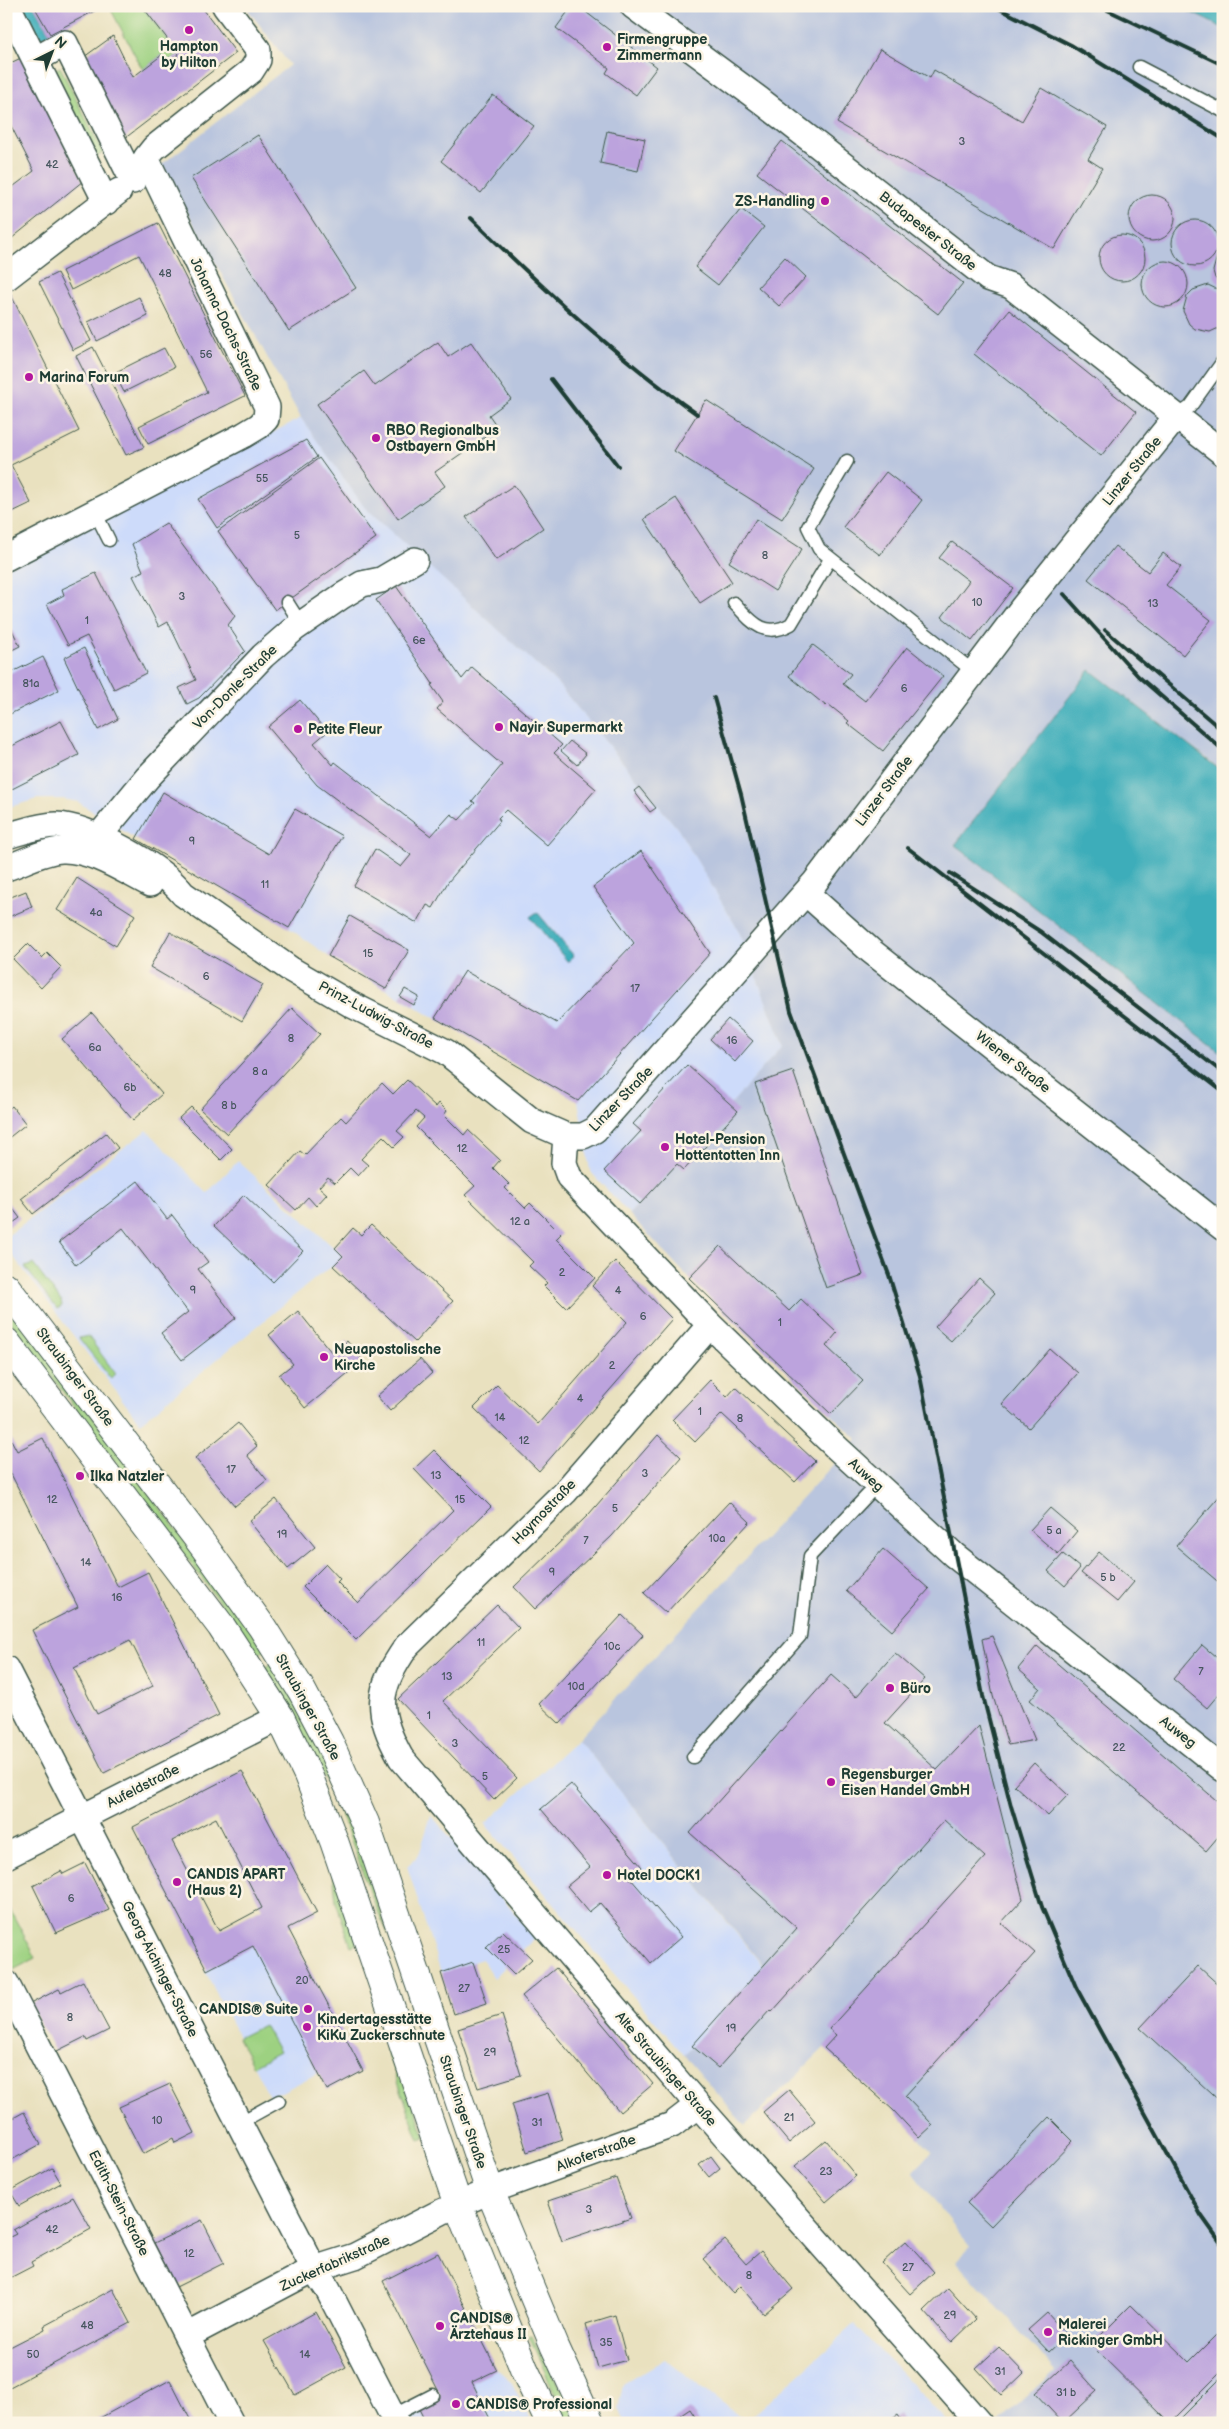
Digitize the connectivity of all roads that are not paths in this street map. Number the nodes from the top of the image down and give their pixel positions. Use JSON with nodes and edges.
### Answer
{"nodes":[{"id":1,"x":8,"y":6,"type":"edge"},
{"id":2,"x":225,"y":6,"type":"edge"},
{"id":3,"x":633,"y":6,"type":"edge"},
{"id":4,"x":22,"y":50,"type":"edge"},
{"id":5,"x":1140,"y":67,"type":"dead end"},
{"id":6,"x":1223,"y":111,"type":"edge"},
{"id":7,"x":141,"y":174,"type":"junction"},
{"id":8,"x":106,"y":202,"type":"junction"},
{"id":9,"x":6,"y":278,"type":"edge"},
{"id":10,"x":1223,"y":361,"type":"edge"},
{"id":11,"x":1176,"y":417,"type":"junction"},
{"id":12,"x":1223,"y":454,"type":"edge"},
{"id":13,"x":848,"y":461,"type":"dead end"},
{"id":14,"x":95,"y":512,"type":"junction"},
{"id":15,"x":109,"y":540,"type":"dead end"},
{"id":16,"x":6,"y":558,"type":"edge"},
{"id":17,"x":830,"y":559,"type":"junction"},
{"id":18,"x":415,"y":560,"type":"dead end"},
{"id":19,"x":287,"y":602,"type":"dead end"},
{"id":20,"x":734,"y":603,"type":"dead end"},
{"id":21,"x":301,"y":624,"type":"junction"},
{"id":22,"x":974,"y":672,"type":"junction"},
{"id":23,"x":6,"y":836,"type":"edge"},
{"id":24,"x":95,"y":846,"type":"junction"},
{"id":25,"x":6,"y":868,"type":"edge"},
{"id":26,"x":806,"y":893,"type":"junction"},
{"id":27,"x":566,"y":1136,"type":"junction"},
{"id":28,"x":1223,"y":1228,"type":"edge"},
{"id":29,"x":6,"y":1287,"type":"edge"},
{"id":30,"x":710,"y":1325,"type":"junction"},
{"id":31,"x":6,"y":1342,"type":"edge"},
{"id":32,"x":877,"y":1485,"type":"junction"},
{"id":33,"x":6,"y":1669,"type":"edge"},
{"id":34,"x":382,"y":1698,"type":"joint"},
{"id":35,"x":280,"y":1717,"type":"junction"},
{"id":36,"x":693,"y":1758,"type":"dead end"},
{"id":37,"x":1223,"y":1769,"type":"edge"},
{"id":38,"x":82,"y":1817,"type":"junction"},
{"id":39,"x":6,"y":1856,"type":"edge"},
{"id":40,"x":6,"y":1983,"type":"edge"},
{"id":41,"x":279,"y":2101,"type":"dead end"},
{"id":42,"x":698,"y":2105,"type":"junction"},
{"id":43,"x":239,"y":2123,"type":"junction"},
{"id":44,"x":490,"y":2191,"type":"junction"},
{"id":45,"x":458,"y":2205,"type":"junction"},
{"id":46,"x":314,"y":2269,"type":"junction"},
{"id":47,"x":187,"y":2336,"type":"junction"},
{"id":48,"x":432,"y":2395,"type":"dead end"},
{"id":49,"x":394,"y":2419,"type":"edge"},
{"id":50,"x":231,"y":2423,"type":"edge"},
{"id":51,"x":550,"y":2423,"type":"edge"},
{"id":52,"x":590,"y":2423,"type":"edge"},
{"id":53,"x":979,"y":2423,"type":"edge"}],
"edges":[{"from":1,"to":4,"type":"street"},
{"from":2,"to":7,"type":"street"},
{"from":3,"to":11,"type":"street","name":"Budapester Straße"},
{"from":4,"to":7,"type":"street","name":"Johanna-Dachs-Straße"},
{"from":4,"to":8,"type":"street"},
{"from":5,"to":6,"type":"lane"},
{"from":7,"to":8,"type":"street"},
{"from":7,"to":14,"type":"street","name":"Johanna-Dachs-Straße"},
{"from":8,"to":9,"type":"street"},
{"from":10,"to":11,"type":"lane"},
{"from":11,"to":12,"type":"street","name":"Budapester Straße"},
{"from":11,"to":22,"type":"street","name":"Linzer Straße"},
{"from":13,"to":17,"type":"lane"},
{"from":14,"to":15,"type":"lane"},
{"from":14,"to":16,"type":"street","name":"Johanna-Dachs-Straße"},
{"from":17,"to":20,"type":"lane"},
{"from":17,"to":22,"type":"lane"},
{"from":18,"to":21,"type":"street","name":"Von-Donle-Straße"},
{"from":19,"to":21,"type":"lane"},
{"from":21,"to":24,"type":"street","name":"Von-Donle-Straße"},
{"from":22,"to":26,"type":"street","name":"Linzer Straße"},
{"from":23,"to":24,"type":"street","name":"Prinz-Ludwig-Straße"},
{"from":24,"to":25,"type":"street","name":"Prinz-Ludwig-Straße"},
{"from":24,"to":27,"type":"street","name":"Prinz-Ludwig-Straße"},
{"from":26,"to":27,"type":"street","name":"Linzer Straße"},
{"from":26,"to":28,"type":"street","name":"Wiener Straße"},
{"from":27,"to":30,"type":"street","name":"Auweg"},
{"from":29,"to":44,"type":"main road","name":"Straubinger Straße"},
{"from":30,"to":32,"type":"street","name":"Auweg"},
{"from":30,"to":34,"type":"street","name":"Haymostraße"},
{"from":31,"to":35,"type":"main road"},
{"from":32,"to":36,"type":"lane"},
{"from":32,"to":37,"type":"street","name":"Auweg"},
{"from":33,"to":38,"type":"street","name":"Georg-Aichinger-Straße"},
{"from":34,"to":42,"type":"street","name":"Alte Straubinger Straße"},
{"from":35,"to":38,"type":"street","name":"Aufeldstraße"},
{"from":35,"to":45,"type":"main road"},
{"from":38,"to":39,"type":"street","name":"Aufeldstraße"},
{"from":38,"to":43,"type":"street","name":"Georg-Aichinger-Straße"},
{"from":40,"to":47,"type":"street","name":"Edith-Stein-Straße"},
{"from":41,"to":43,"type":"lane"},
{"from":42,"to":44,"type":"street","name":"Alkoferstraße"},
{"from":42,"to":53,"type":"street","name":"Alte Straubinger Straße"},
{"from":43,"to":46,"type":"street","name":"Georg-Aichinger-Straße"},
{"from":44,"to":45,"type":"street"},
{"from":44,"to":52,"type":"main road","name":"Straubinger Straße"},
{"from":45,"to":46,"type":"street","name":"Zuckerfabrikstraße"},
{"from":45,"to":51,"type":"main road"},
{"from":46,"to":47,"type":"street","name":"Zuckerfabrikstraße"},
{"from":46,"to":49,"type":"street","name":"Georg-Aichinger-Straße"},
{"from":47,"to":50,"type":"street","name":"Edith-Stein-Straße"},
{"from":48,"to":49,"type":"lane"}]}
